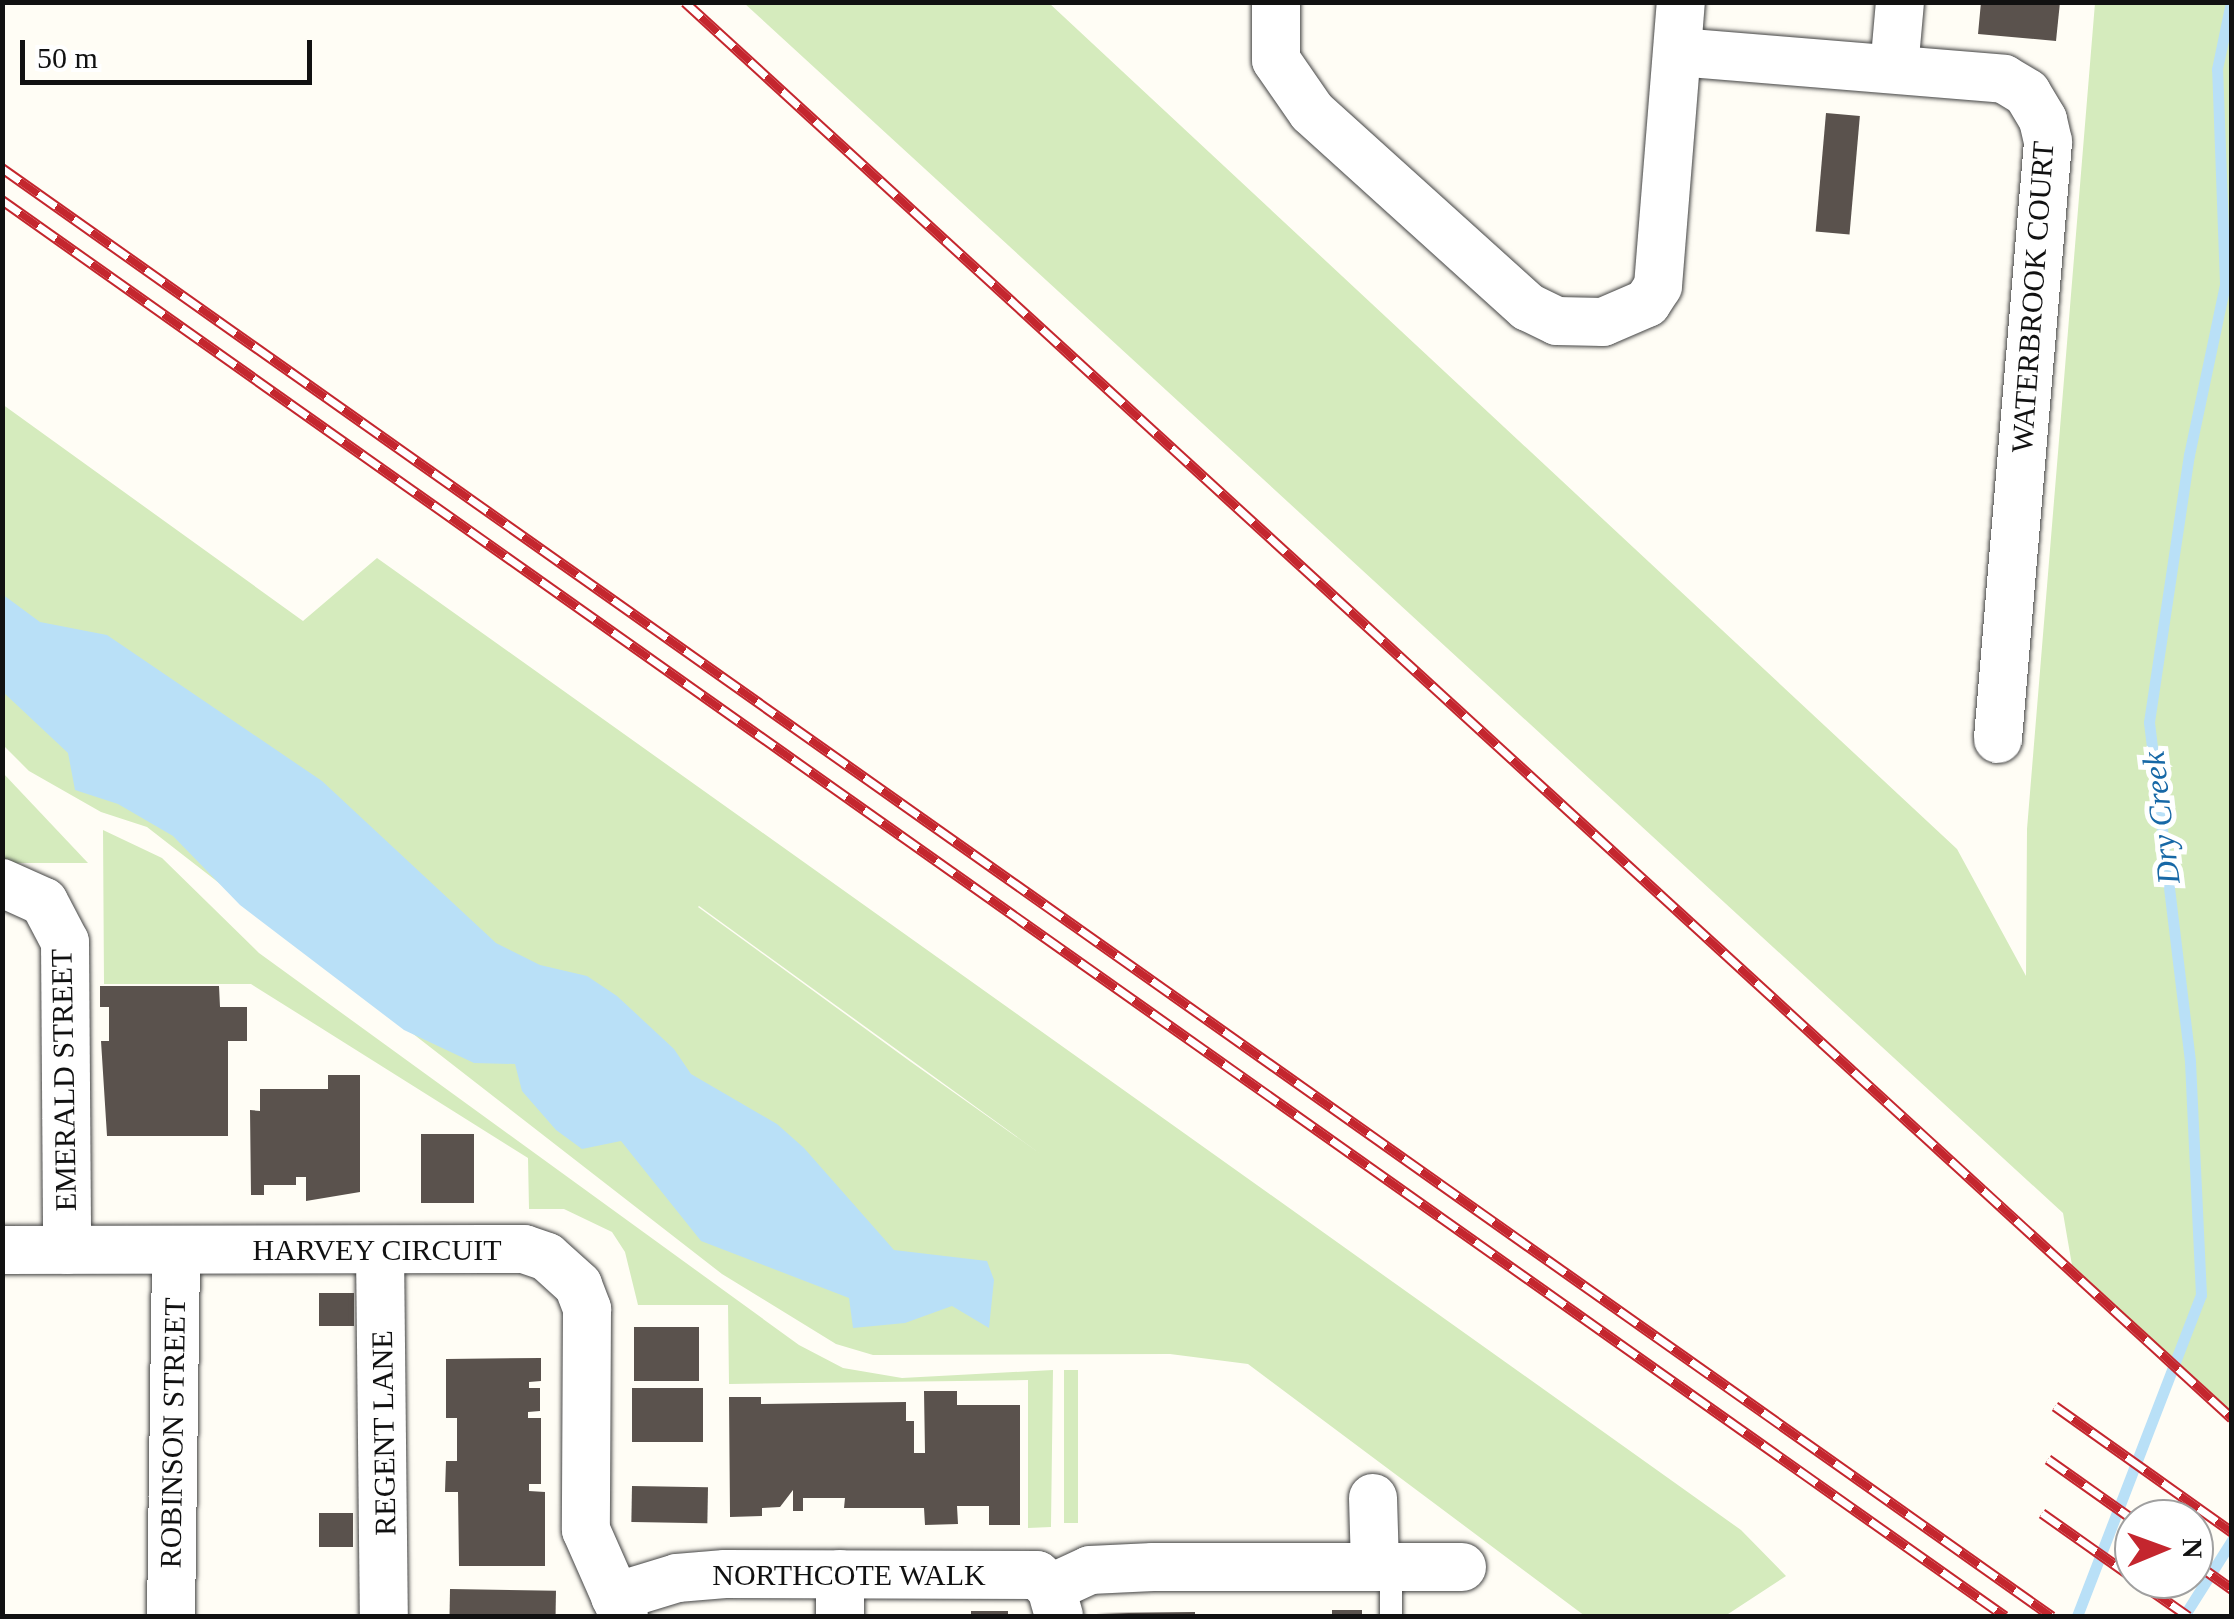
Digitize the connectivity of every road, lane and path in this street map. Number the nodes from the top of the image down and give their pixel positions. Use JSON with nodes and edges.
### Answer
{"nodes":[{"id":1,"x":1276,"y":2,"type":"edge"},
{"id":2,"x":1681,"y":2,"type":"edge"},
{"id":3,"x":1900,"y":2,"type":"edge"},
{"id":4,"x":1678,"y":52,"type":"junction"},
{"id":5,"x":1894,"y":70,"type":"junction"},
{"id":6,"x":1998,"y":739,"type":"dead end"},
{"id":7,"x":2,"y":883,"type":"edge"},
{"id":8,"x":2,"y":1250,"type":"edge"},
{"id":9,"x":67,"y":1250,"type":"junction"},
{"id":10,"x":176,"y":1250,"type":"junction"},
{"id":11,"x":380,"y":1250,"type":"junction"},
{"id":12,"x":1373,"y":1498,"type":"dead end"},
{"id":13,"x":1383,"y":1567,"type":"junction"},
{"id":14,"x":1462,"y":1567,"type":"dead end"},
{"id":15,"x":840,"y":1595,"type":"edge"},
{"id":16,"x":1055,"y":1602,"type":"edge"},
{"id":17,"x":620,"y":1607,"type":"edge"},
{"id":18,"x":170,"y":1616,"type":"edge"},
{"id":19,"x":384,"y":1616,"type":"edge"},
{"id":20,"x":1392,"y":1616,"type":"edge"}],
"edges":[{"from":1,"to":4,"type":"street"},
{"from":2,"to":4,"type":"street"},
{"from":3,"to":5,"type":"street"},
{"from":4,"to":5,"type":"street","name":"WATERBROOK COURT"},
{"from":5,"to":6,"type":"street","name":"WATERBROOK COURT"},
{"from":7,"to":9,"type":"street","name":"EMERALD STREET"},
{"from":8,"to":9,"type":"street","name":"HARVEY CIRCUIT"},
{"from":9,"to":10,"type":"street","name":"HARVEY CIRCUIT"},
{"from":10,"to":11,"type":"street","name":"HARVEY CIRCUIT"},
{"from":10,"to":18,"type":"street","name":"ROBINSON STREET"},
{"from":11,"to":17,"type":"street","name":"HARVEY CIRCUIT"},
{"from":11,"to":19,"type":"street","name":"REGENT LANE"},
{"from":12,"to":13,"type":"street"},
{"from":13,"to":14,"type":"street"},
{"from":13,"to":16,"type":"street"},
{"from":13,"to":20,"type":"lane"},
{"from":15,"to":16,"type":"street","name":"NORTHCOTE WALK"},
{"from":15,"to":17,"type":"street","name":"NORTHCOTE WALK"}]}
